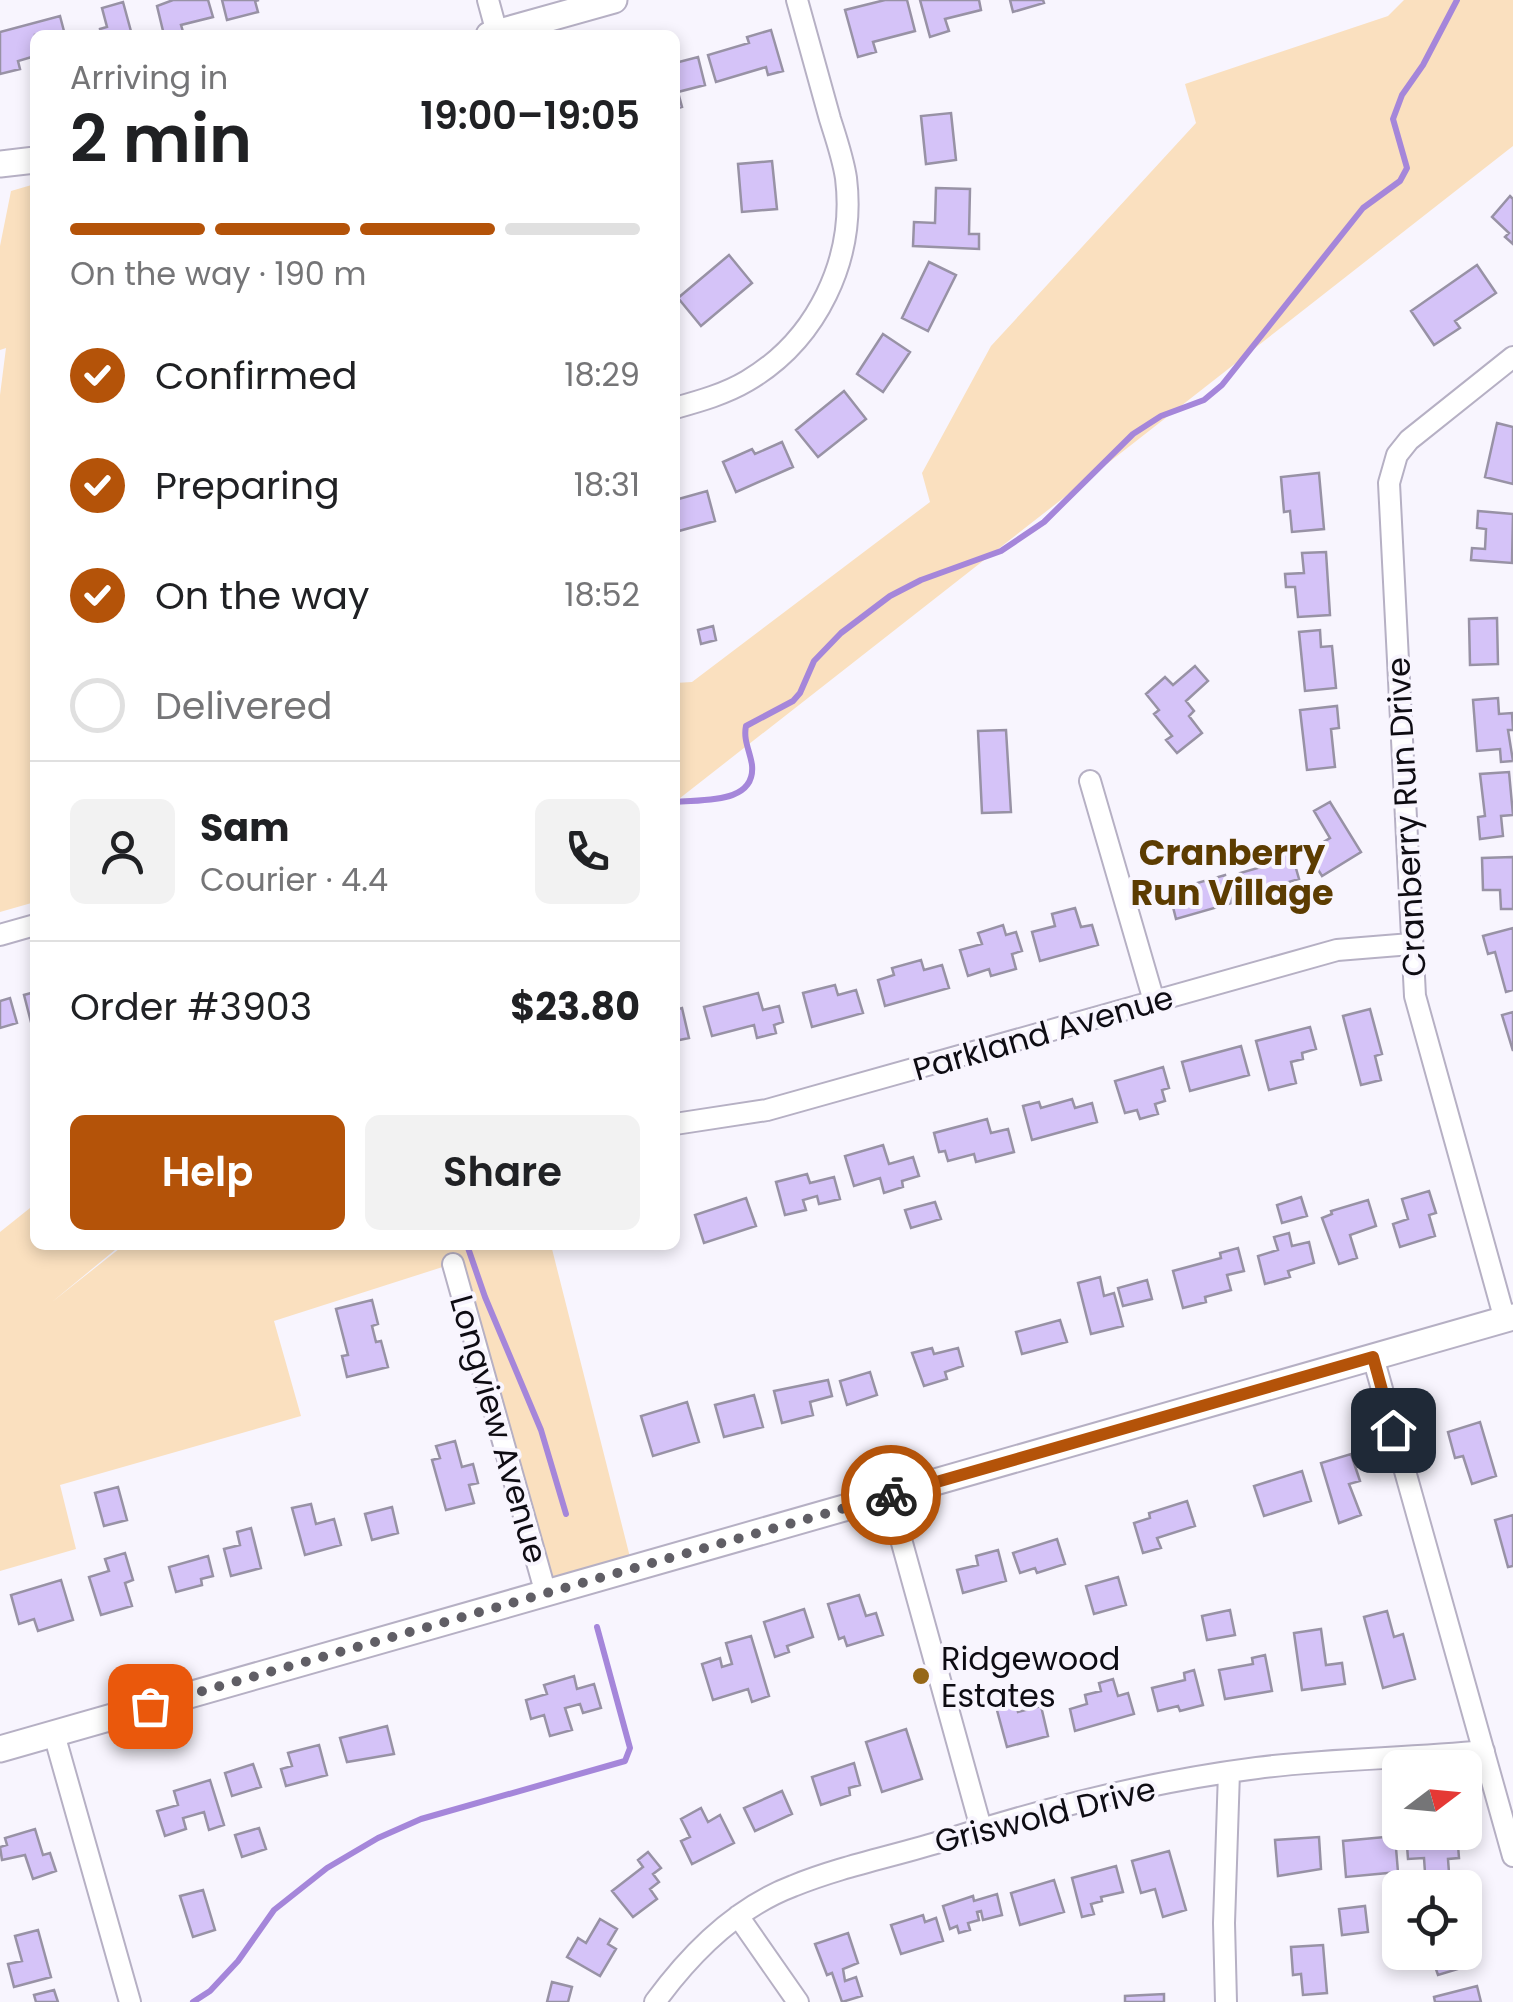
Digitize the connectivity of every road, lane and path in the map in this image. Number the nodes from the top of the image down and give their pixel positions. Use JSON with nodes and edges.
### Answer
{"nodes":[{"id":1,"x":488,"y":0,"type":"edge"},
{"id":2,"x":614,"y":0,"type":"edge"},
{"id":3,"x":797,"y":0,"type":"edge"},
{"id":4,"x":492,"y":30,"type":"edge"},
{"id":5,"x":507,"y":30,"type":"edge"},
{"id":6,"x":30,"y":161,"type":"edge"},
{"id":7,"x":0,"y":164,"type":"edge"},
{"id":8,"x":1513,"y":357,"type":"edge"},
{"id":9,"x":680,"y":406,"type":"edge"},
{"id":10,"x":1090,"y":781,"type":"dead end"},
{"id":11,"x":30,"y":926,"type":"edge"},
{"id":12,"x":0,"y":935,"type":"edge"},
{"id":13,"x":1412,"y":944,"type":"junction"},
{"id":14,"x":1154,"y":1001,"type":"junction"},
{"id":15,"x":680,"y":1123,"type":"edge"},
{"id":16,"x":453,"y":1264,"type":"dead end"},
{"id":17,"x":1509,"y":1318,"type":"edge"},
{"id":18,"x":1373,"y":1357,"type":"junction"},
{"id":19,"x":889,"y":1496,"type":"junction"},
{"id":20,"x":546,"y":1594,"type":"junction"},
{"id":21,"x":54,"y":1734,"type":"junction"},
{"id":22,"x":0,"y":1750,"type":"edge"},
{"id":23,"x":1484,"y":1751,"type":"junction"},
{"id":24,"x":1229,"y":1772,"type":"junction"},
{"id":25,"x":981,"y":1828,"type":"junction"},
{"id":26,"x":1513,"y":1856,"type":"edge"},
{"id":27,"x":738,"y":1916,"type":"junction"},
{"id":28,"x":130,"y":2002,"type":"edge"},
{"id":29,"x":655,"y":2002,"type":"edge"},
{"id":30,"x":798,"y":2002,"type":"edge"},
{"id":31,"x":1226,"y":2002,"type":"edge"}],
"edges":[{"from":1,"to":4,"type":"street"},
{"from":2,"to":5,"type":"street"},
{"from":3,"to":9,"type":"street"},
{"from":6,"to":7,"type":"street"},
{"from":8,"to":13,"type":"street","name":"Cranberry Run Drive"},
{"from":10,"to":14,"type":"street"},
{"from":11,"to":12,"type":"street"},
{"from":13,"to":14,"type":"street","name":"Parkland Avenue"},
{"from":13,"to":17,"type":"street","name":"Cranberry Run Drive"},
{"from":14,"to":15,"type":"street","name":"Parkland Avenue"},
{"from":16,"to":20,"type":"street","name":"Longview Avenue"},
{"from":17,"to":18,"type":"street"},
{"from":18,"to":19,"type":"street"},
{"from":18,"to":23,"type":"street"},
{"from":19,"to":20,"type":"street"},
{"from":19,"to":25,"type":"street"},
{"from":20,"to":21,"type":"street"},
{"from":21,"to":22,"type":"street"},
{"from":21,"to":28,"type":"street"},
{"from":23,"to":24,"type":"street","name":"Griswold Drive"},
{"from":23,"to":26,"type":"street"},
{"from":24,"to":25,"type":"street","name":"Griswold Drive"},
{"from":24,"to":31,"type":"street"},
{"from":25,"to":27,"type":"street","name":"Griswold Drive"},
{"from":27,"to":29,"type":"street","name":"Griswold Drive"},
{"from":27,"to":30,"type":"street"}]}
